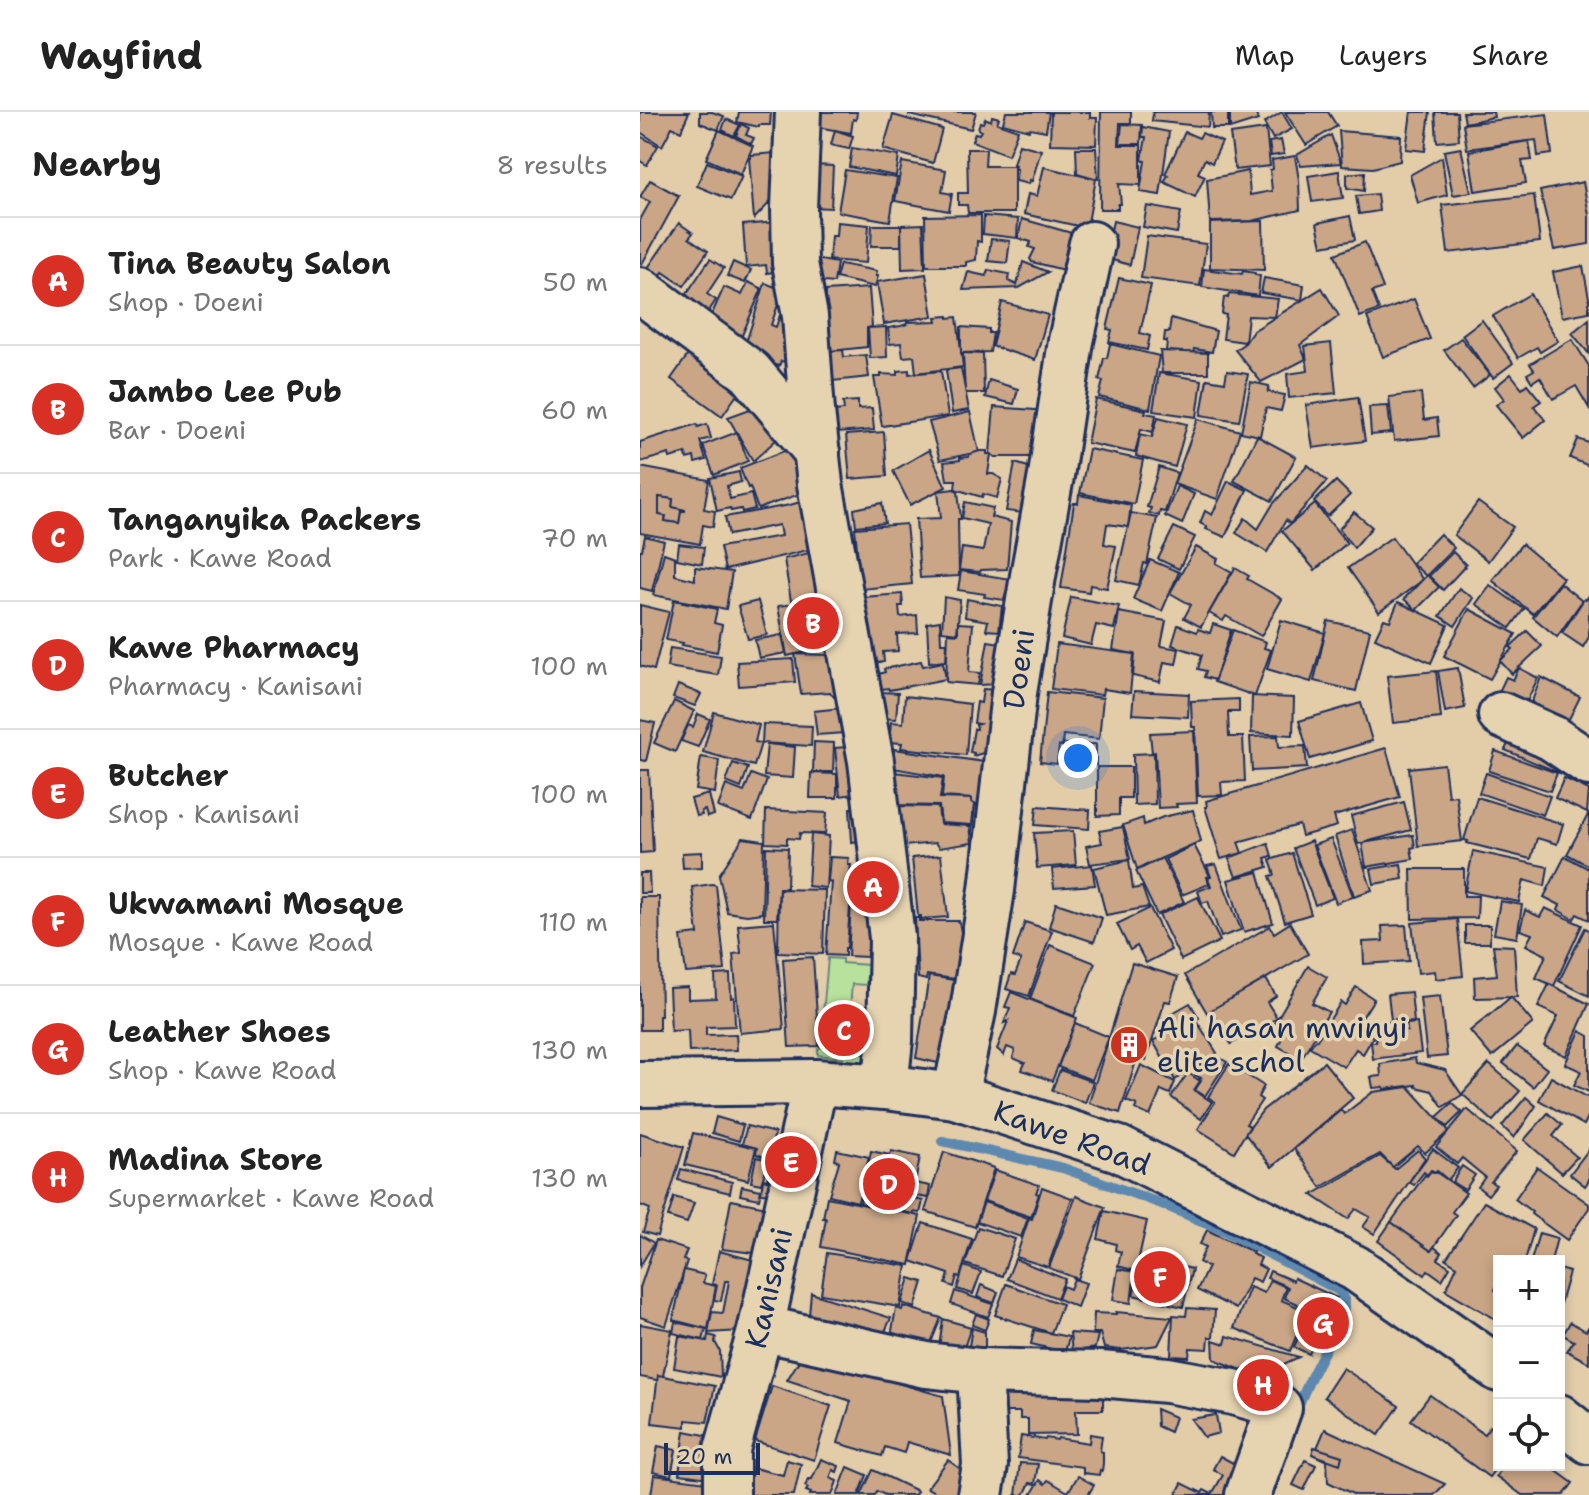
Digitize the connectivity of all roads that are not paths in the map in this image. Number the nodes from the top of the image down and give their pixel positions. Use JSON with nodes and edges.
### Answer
{"nodes":[{"id":1,"x":798,"y":112,"type":"edge"},
{"id":2,"x":1092,"y":244,"type":"dead end"},
{"id":3,"x":640,"y":290,"type":"edge"},
{"id":4,"x":817,"y":452,"type":"junction"},
{"id":5,"x":1501,"y":715,"type":"dead end"},
{"id":6,"x":1589,"y":763,"type":"edge"},
{"id":7,"x":815,"y":1082,"type":"junction"},
{"id":8,"x":640,"y":1084,"type":"edge"},
{"id":9,"x":885,"y":1087,"type":"junction"},
{"id":10,"x":955,"y":1096,"type":"junction"},
{"id":11,"x":761,"y":1328,"type":"junction"},
{"id":12,"x":1493,"y":1365,"type":"edge"},
{"id":13,"x":980,"y":1371,"type":"junction"},
{"id":14,"x":1565,"y":1422,"type":"edge"},
{"id":15,"x":1589,"y":1441,"type":"edge"},
{"id":16,"x":727,"y":1495,"type":"edge"},
{"id":17,"x":980,"y":1495,"type":"edge"},
{"id":18,"x":1248,"y":1495,"type":"edge"}],
"edges":[{"from":1,"to":4,"type":"street"},
{"from":2,"to":10,"type":"street","name":"Doeni"},
{"from":3,"to":4,"type":"street"},
{"from":4,"to":9,"type":"street"},
{"from":5,"to":6,"type":"street"},
{"from":7,"to":8,"type":"street","name":"Kawe Road"},
{"from":7,"to":9,"type":"street","name":"Kawe Road"},
{"from":7,"to":11,"type":"street","name":"Kanisani"},
{"from":9,"to":10,"type":"street","name":"Kawe Road"},
{"from":10,"to":12,"type":"street","name":"Kawe Road"},
{"from":11,"to":13,"type":"street"},
{"from":11,"to":16,"type":"street","name":"Kanisani"},
{"from":13,"to":17,"type":"street"},
{"from":13,"to":18,"type":"street"},
{"from":14,"to":15,"type":"street"}]}
